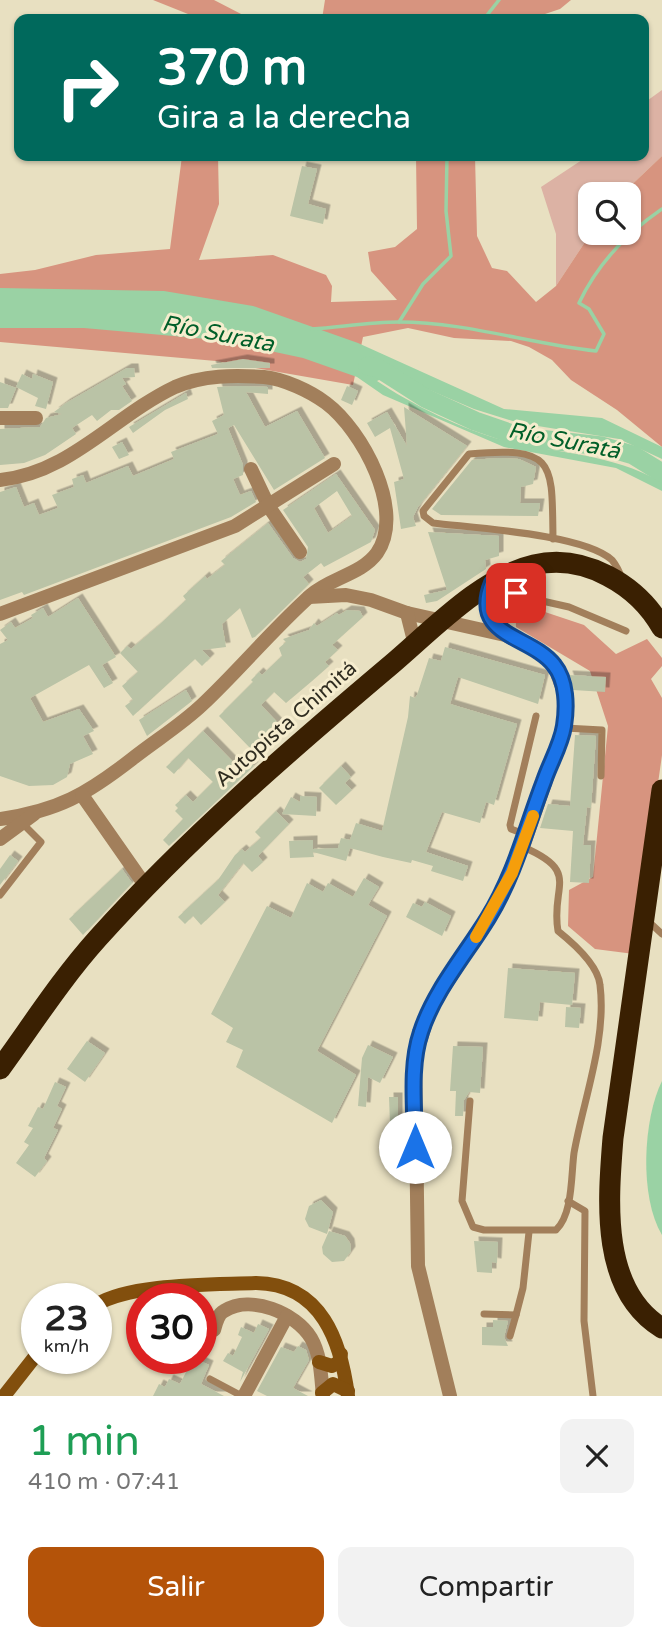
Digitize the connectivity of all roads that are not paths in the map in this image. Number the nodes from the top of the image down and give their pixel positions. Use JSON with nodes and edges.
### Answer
{"nodes":[{"id":1,"x":0,"y":418,"type":"edge"},
{"id":2,"x":36,"y":418,"type":"dead end"},
{"id":3,"x":334,"y":464,"type":"dead end"},
{"id":4,"x":251,"y":469,"type":"dead end"},
{"id":5,"x":0,"y":480,"type":"edge"},
{"id":6,"x":269,"y":507,"type":"junction"},
{"id":7,"x":553,"y":539,"type":"junction"},
{"id":8,"x":300,"y":552,"type":"dead end"},
{"id":9,"x":499,"y":579,"type":"junction"},
{"id":10,"x":625,"y":586,"type":"junction"},
{"id":11,"x":309,"y":597,"type":"junction"},
{"id":12,"x":407,"y":613,"type":"junction"},
{"id":13,"x":0,"y":614,"type":"edge"},
{"id":14,"x":446,"y":620,"type":"junction"},
{"id":15,"x":662,"y":626,"type":"edge"},
{"id":16,"x":626,"y":631,"type":"dead end"},
{"id":17,"x":505,"y":635,"type":"junction"},
{"id":18,"x":415,"y":645,"type":"junction"},
{"id":19,"x":536,"y":716,"type":"dead end"},
{"id":20,"x":564,"y":728,"type":"junction"},
{"id":21,"x":601,"y":776,"type":"dead end"},
{"id":22,"x":662,"y":790,"type":"edge"},
{"id":23,"x":82,"y":795,"type":"junction"},
{"id":24,"x":0,"y":819,"type":"edge"},
{"id":25,"x":19,"y":820,"type":"junction"},
{"id":26,"x":0,"y":839,"type":"edge"},
{"id":27,"x":525,"y":841,"type":"junction"},
{"id":28,"x":147,"y":888,"type":"junction"},
{"id":29,"x":0,"y":895,"type":"edge"},
{"id":30,"x":646,"y":919,"type":"junction"},
{"id":31,"x":662,"y":934,"type":"edge"},
{"id":32,"x":0,"y":1069,"type":"edge"},
{"id":33,"x":470,"y":1101,"type":"dead end"},
{"id":34,"x":568,"y":1201,"type":"junction"},
{"id":35,"x":529,"y":1232,"type":"junction"},
{"id":36,"x":112,"y":1296,"type":"edge"},
{"id":37,"x":484,"y":1314,"type":"dead end"},
{"id":38,"x":516,"y":1315,"type":"junction"},
{"id":39,"x":286,"y":1316,"type":"junction"},
{"id":40,"x":217,"y":1322,"type":"edge"},
{"id":41,"x":662,"y":1328,"type":"edge"},
{"id":42,"x":510,"y":1336,"type":"dead end"},
{"id":43,"x":341,"y":1354,"type":"junction"},
{"id":44,"x":319,"y":1362,"type":"junction"},
{"id":45,"x":21,"y":1374,"type":"edge"},
{"id":46,"x":209,"y":1379,"type":"dead end"},
{"id":47,"x":322,"y":1394,"type":"edge"},
{"id":48,"x":348,"y":1394,"type":"edge"},
{"id":49,"x":4,"y":1396,"type":"edge"},
{"id":50,"x":243,"y":1396,"type":"edge"},
{"id":51,"x":450,"y":1396,"type":"edge"},
{"id":52,"x":593,"y":1396,"type":"edge"}],
"edges":[{"from":1,"to":2,"type":"street"},
{"from":3,"to":6,"type":"street"},
{"from":4,"to":6,"type":"street"},
{"from":5,"to":11,"type":"street"},
{"from":6,"to":8,"type":"street"},
{"from":6,"to":13,"type":"street"},
{"from":7,"to":7,"type":"lane"},
{"from":7,"to":10,"type":"lane"},
{"from":9,"to":10,"type":"highway","name":"Autopista Chimitá"},
{"from":9,"to":14,"type":"highway","name":"Autopista Chimitá"},
{"from":9,"to":16,"type":"lane"},
{"from":9,"to":17,"type":"street"},
{"from":10,"to":15,"type":"highway","name":"Autopista Chimitá"},
{"from":11,"to":12,"type":"street"},
{"from":11,"to":23,"type":"street"},
{"from":12,"to":14,"type":"street"},
{"from":12,"to":18,"type":"street"},
{"from":14,"to":17,"type":"street"},
{"from":14,"to":18,"type":"highway","name":"Autopista Chimitá"},
{"from":17,"to":20,"type":"street"},
{"from":18,"to":28,"type":"highway","name":"Autopista Chimitá"},
{"from":19,"to":27,"type":"lane"},
{"from":20,"to":21,"type":"lane"},
{"from":20,"to":27,"type":"street"},
{"from":22,"to":30,"type":"highway"},
{"from":23,"to":25,"type":"street"},
{"from":23,"to":28,"type":"street"},
{"from":24,"to":25,"type":"street"},
{"from":25,"to":26,"type":"street"},
{"from":25,"to":29,"type":"lane"},
{"from":27,"to":34,"type":"lane"},
{"from":27,"to":51,"type":"street"},
{"from":28,"to":32,"type":"highway","name":"Autopista Chimitá"},
{"from":30,"to":31,"type":"lane"},
{"from":30,"to":41,"type":"highway"},
{"from":33,"to":35,"type":"lane"},
{"from":34,"to":35,"type":"lane"},
{"from":34,"to":52,"type":"lane"},
{"from":35,"to":38,"type":"lane"},
{"from":36,"to":43,"type":"street"},
{"from":37,"to":38,"type":"lane"},
{"from":38,"to":42,"type":"lane"},
{"from":39,"to":40,"type":"street"},
{"from":39,"to":44,"type":"street"},
{"from":39,"to":50,"type":"street"},
{"from":43,"to":44,"type":"street"},
{"from":43,"to":48,"type":"street"},
{"from":44,"to":47,"type":"street"},
{"from":45,"to":49,"type":"street"},
{"from":46,"to":50,"type":"lane"},
{"from":47,"to":48,"type":"street"}]}
